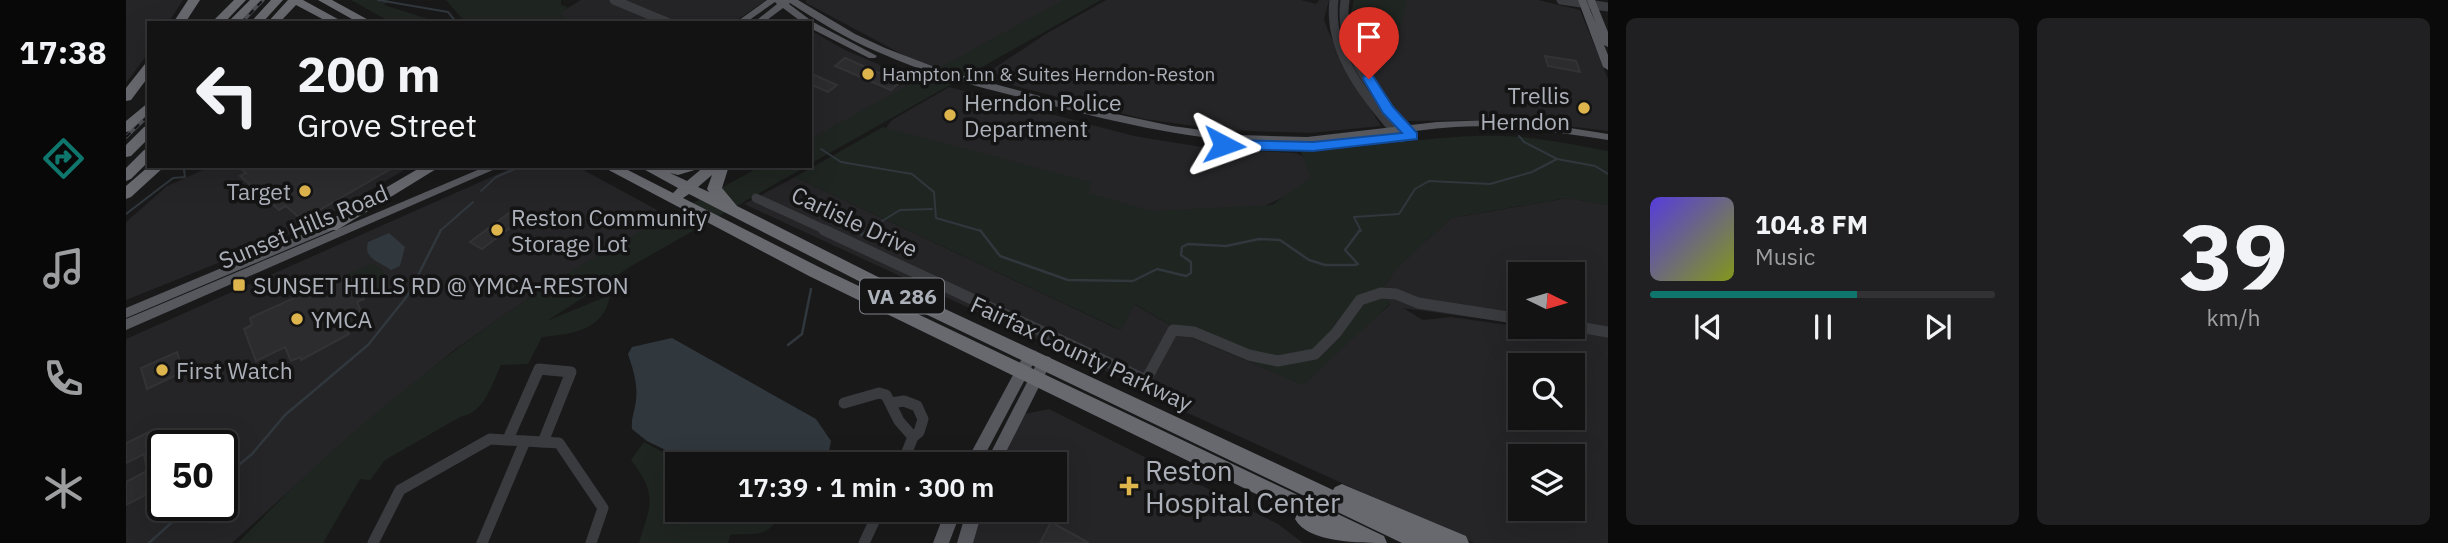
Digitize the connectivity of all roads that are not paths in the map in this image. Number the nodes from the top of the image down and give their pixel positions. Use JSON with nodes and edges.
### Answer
{"nodes":[{"id":1,"x":194,"y":0,"type":"edge"},
{"id":2,"x":240,"y":0,"type":"edge"},
{"id":3,"x":256,"y":0,"type":"edge"},
{"id":4,"x":277,"y":0,"type":"edge"},
{"id":5,"x":343,"y":0,"type":"edge"},
{"id":6,"x":614,"y":0,"type":"edge"},
{"id":7,"x":1334,"y":0,"type":"edge"},
{"id":8,"x":1345,"y":0,"type":"edge"},
{"id":9,"x":1561,"y":0,"type":"edge"},
{"id":10,"x":297,"y":1,"type":"edge"},
{"id":11,"x":330,"y":1,"type":"edge"},
{"id":12,"x":782,"y":1,"type":"edge"},
{"id":13,"x":1588,"y":2,"type":"edge"},
{"id":14,"x":1608,"y":8,"type":"edge"},
{"id":15,"x":320,"y":13,"type":"junction"},
{"id":16,"x":180,"y":21,"type":"edge"},
{"id":17,"x":219,"y":21,"type":"edge"},
{"id":18,"x":235,"y":21,"type":"edge"},
{"id":19,"x":258,"y":21,"type":"edge"},
{"id":20,"x":275,"y":21,"type":"edge"},
{"id":21,"x":311,"y":21,"type":"edge"},
{"id":22,"x":335,"y":21,"type":"edge"},
{"id":23,"x":365,"y":21,"type":"edge"},
{"id":24,"x":664,"y":21,"type":"edge"},
{"id":25,"x":743,"y":21,"type":"edge"},
{"id":26,"x":751,"y":21,"type":"edge"},
{"id":27,"x":759,"y":21,"type":"edge"},
{"id":28,"x":807,"y":21,"type":"edge"},
{"id":29,"x":812,"y":25,"type":"edge"},
{"id":30,"x":1608,"y":44,"type":"edge"},
{"id":31,"x":1608,"y":66,"type":"edge"},
{"id":32,"x":147,"y":69,"type":"edge"},
{"id":33,"x":147,"y":89,"type":"edge"},
{"id":34,"x":126,"y":97,"type":"edge"},
{"id":35,"x":126,"y":108,"type":"edge"},
{"id":36,"x":147,"y":108,"type":"edge"},
{"id":37,"x":126,"y":128,"type":"edge"},
{"id":38,"x":147,"y":132,"type":"edge"},
{"id":39,"x":1403,"y":133,"type":"junction"},
{"id":40,"x":1608,"y":137,"type":"edge"},
{"id":41,"x":1608,"y":144,"type":"edge"},
{"id":42,"x":126,"y":153,"type":"edge"},
{"id":43,"x":147,"y":155,"type":"edge"},
{"id":44,"x":156,"y":168,"type":"edge"},
{"id":45,"x":431,"y":168,"type":"edge"},
{"id":46,"x":472,"y":168,"type":"edge"},
{"id":47,"x":492,"y":168,"type":"edge"},
{"id":48,"x":612,"y":168,"type":"edge"},
{"id":49,"x":649,"y":168,"type":"edge"},
{"id":50,"x":702,"y":168,"type":"edge"},
{"id":51,"x":711,"y":168,"type":"edge"},
{"id":52,"x":721,"y":168,"type":"edge"},
{"id":53,"x":126,"y":176,"type":"edge"},
{"id":54,"x":684,"y":186,"type":"junction"},
{"id":55,"x":126,"y":194,"type":"edge"},
{"id":56,"x":669,"y":198,"type":"junction"},
{"id":57,"x":756,"y":198,"type":"dead end"},
{"id":58,"x":751,"y":221,"type":"junction"},
{"id":59,"x":332,"y":226,"type":"junction"},
{"id":60,"x":126,"y":313,"type":"edge"},
{"id":61,"x":1508,"y":316,"type":"edge"},
{"id":62,"x":126,"y":325,"type":"edge"},
{"id":63,"x":1586,"y":328,"type":"edge"},
{"id":64,"x":1608,"y":331,"type":"edge"},
{"id":65,"x":1034,"y":367,"type":"junction"},
{"id":66,"x":844,"y":403,"type":"dead end"},
{"id":67,"x":891,"y":403,"type":"junction"},
{"id":68,"x":1167,"y":430,"type":"junction"},
{"id":69,"x":913,"y":437,"type":"junction"},
{"id":70,"x":508,"y":439,"type":"junction"},
{"id":71,"x":525,"y":440,"type":"junction"},
{"id":72,"x":543,"y":442,"type":"junction"},
{"id":73,"x":907,"y":452,"type":"edge"},
{"id":74,"x":980,"y":452,"type":"edge"},
{"id":75,"x":997,"y":452,"type":"edge"},
{"id":76,"x":1256,"y":463,"type":"junction"},
{"id":77,"x":874,"y":522,"type":"edge"},
{"id":78,"x":949,"y":522,"type":"edge"},
{"id":79,"x":971,"y":522,"type":"edge"},
{"id":80,"x":373,"y":543,"type":"edge"},
{"id":81,"x":482,"y":543,"type":"edge"},
{"id":82,"x":591,"y":543,"type":"edge"},
{"id":83,"x":864,"y":543,"type":"edge"},
{"id":84,"x":941,"y":543,"type":"edge"},
{"id":85,"x":965,"y":543,"type":"edge"},
{"id":86,"x":1348,"y":543,"type":"edge"},
{"id":87,"x":1377,"y":543,"type":"edge"},
{"id":88,"x":1424,"y":543,"type":"edge"},
{"id":89,"x":1459,"y":543,"type":"edge"}],
"edges":[{"from":1,"to":16,"type":"highway"},
{"from":2,"to":17,"type":"highway"},
{"from":3,"to":18,"type":"highway"},
{"from":4,"to":19,"type":"highway"},
{"from":5,"to":23,"type":"highway"},
{"from":6,"to":24,"type":"street"},
{"from":7,"to":39,"type":"street"},
{"from":8,"to":39,"type":"street"},
{"from":9,"to":13,"type":"street"},
{"from":10,"to":15,"type":"highway"},
{"from":10,"to":20,"type":"highway"},
{"from":11,"to":15,"type":"highway"},
{"from":11,"to":23,"type":"highway"},
{"from":12,"to":25,"type":"main road"},
{"from":12,"to":26,"type":"main road"},
{"from":12,"to":27,"type":"main road"},
{"from":12,"to":28,"type":"main road"},
{"from":12,"to":39,"type":"main road"},
{"from":13,"to":14,"type":"street"},
{"from":13,"to":30,"type":"main road"},
{"from":13,"to":31,"type":"main road"},
{"from":15,"to":21,"type":"highway"},
{"from":15,"to":22,"type":"highway"},
{"from":29,"to":39,"type":"main road"},
{"from":32,"to":34,"type":"highway"},
{"from":33,"to":35,"type":"highway"},
{"from":36,"to":37,"type":"highway"},
{"from":38,"to":42,"type":"highway"},
{"from":39,"to":40,"type":"main road"},
{"from":39,"to":41,"type":"main road"},
{"from":43,"to":53,"type":"highway"},
{"from":44,"to":55,"type":"highway"},
{"from":45,"to":59,"type":"highway"},
{"from":46,"to":59,"type":"main road","name":"Sunset Hills Road"},
{"from":47,"to":62,"type":"main road","name":"Sunset Hills Road"},
{"from":48,"to":56,"type":"highway","name":"Fairfax County Parkway","number":"VA 286"},
{"from":49,"to":54,"type":"highway","name":"Fairfax County Parkway","number":"VA 286"},
{"from":50,"to":54,"type":"highway"},
{"from":51,"to":54,"type":"highway"},
{"from":52,"to":58,"type":"highway"},
{"from":54,"to":56,"type":"highway"},
{"from":54,"to":58,"type":"highway","name":"Fairfax County Parkway","number":"VA 286"},
{"from":56,"to":65,"type":"highway","name":"Fairfax County Parkway","number":"VA 286"},
{"from":57,"to":61,"type":"street","name":"Carlisle Drive"},
{"from":58,"to":65,"type":"highway","name":"Fairfax County Parkway","number":"VA 286"},
{"from":59,"to":60,"type":"main road","name":"Sunset Hills Road"},
{"from":63,"to":64,"type":"street"},
{"from":65,"to":68,"type":"highway","name":"Fairfax County Parkway","number":"VA 286"},
{"from":65,"to":74,"type":"main road"},
{"from":65,"to":75,"type":"main road"},
{"from":65,"to":76,"type":"highway"},
{"from":66,"to":67,"type":"street"},
{"from":67,"to":69,"type":"street"},
{"from":67,"to":69,"type":"street"},
{"from":68,"to":76,"type":"highway","name":"Fairfax County Parkway","number":"VA 286"},
{"from":68,"to":86,"type":"highway"},
{"from":68,"to":87,"type":"highway","name":"Fairfax County Parkway","number":"VA 286"},
{"from":68,"to":89,"type":"highway"},
{"from":69,"to":73,"type":"street"},
{"from":70,"to":71,"type":"street"},
{"from":70,"to":72,"type":"street"},
{"from":70,"to":80,"type":"street"},
{"from":71,"to":72,"type":"street"},
{"from":71,"to":81,"type":"street"},
{"from":72,"to":82,"type":"street"},
{"from":76,"to":88,"type":"highway","name":"Fairfax County Parkway","number":"VA 286"},
{"from":77,"to":83,"type":"street"},
{"from":78,"to":84,"type":"main road"},
{"from":79,"to":85,"type":"main road"}]}
